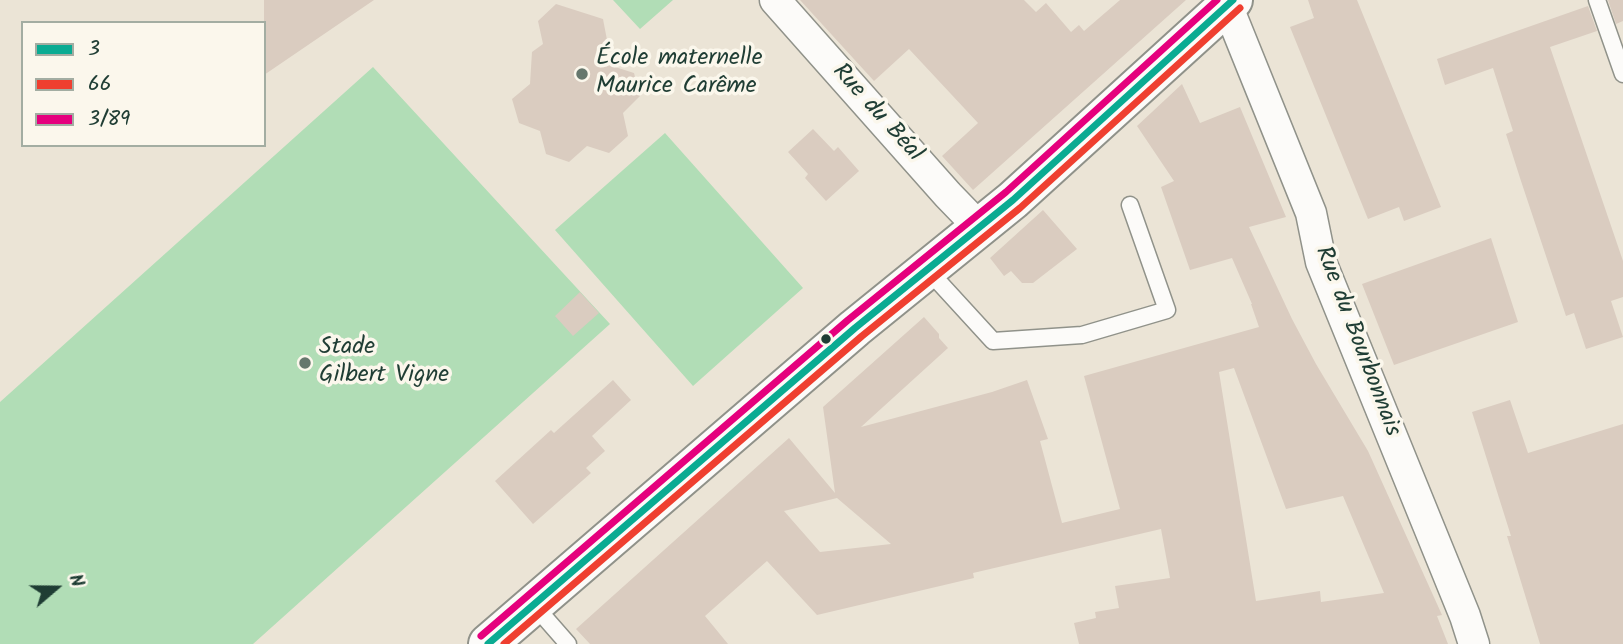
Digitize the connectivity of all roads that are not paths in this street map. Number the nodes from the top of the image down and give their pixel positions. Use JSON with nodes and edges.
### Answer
{"nodes":[{"id":1,"x":775,"y":0,"type":"edge"},
{"id":2,"x":1597,"y":0,"type":"edge"},
{"id":3,"x":1228,"y":2,"type":"edge"},
{"id":4,"x":1623,"y":74,"type":"edge"},
{"id":5,"x":1130,"y":205,"type":"dead end"},
{"id":6,"x":979,"y":227,"type":"junction"},
{"id":7,"x":927,"y":270,"type":"junction"},
{"id":8,"x":533,"y":604,"type":"junction"},
{"id":9,"x":488,"y":644,"type":"edge"},
{"id":10,"x":568,"y":644,"type":"edge"},
{"id":11,"x":1474,"y":644,"type":"edge"}],
"edges":[{"from":1,"to":6,"type":"street","name":"Rue du Béal"},
{"from":2,"to":4,"type":"lane"},
{"from":3,"to":6,"type":"main road"},
{"from":3,"to":11,"type":"street","name":"Rue du Bourbonnais"},
{"from":5,"to":7,"type":"lane"},
{"from":6,"to":7,"type":"main road"},
{"from":7,"to":8,"type":"main road"},
{"from":8,"to":9,"type":"main road"},
{"from":8,"to":10,"type":"lane"}]}
